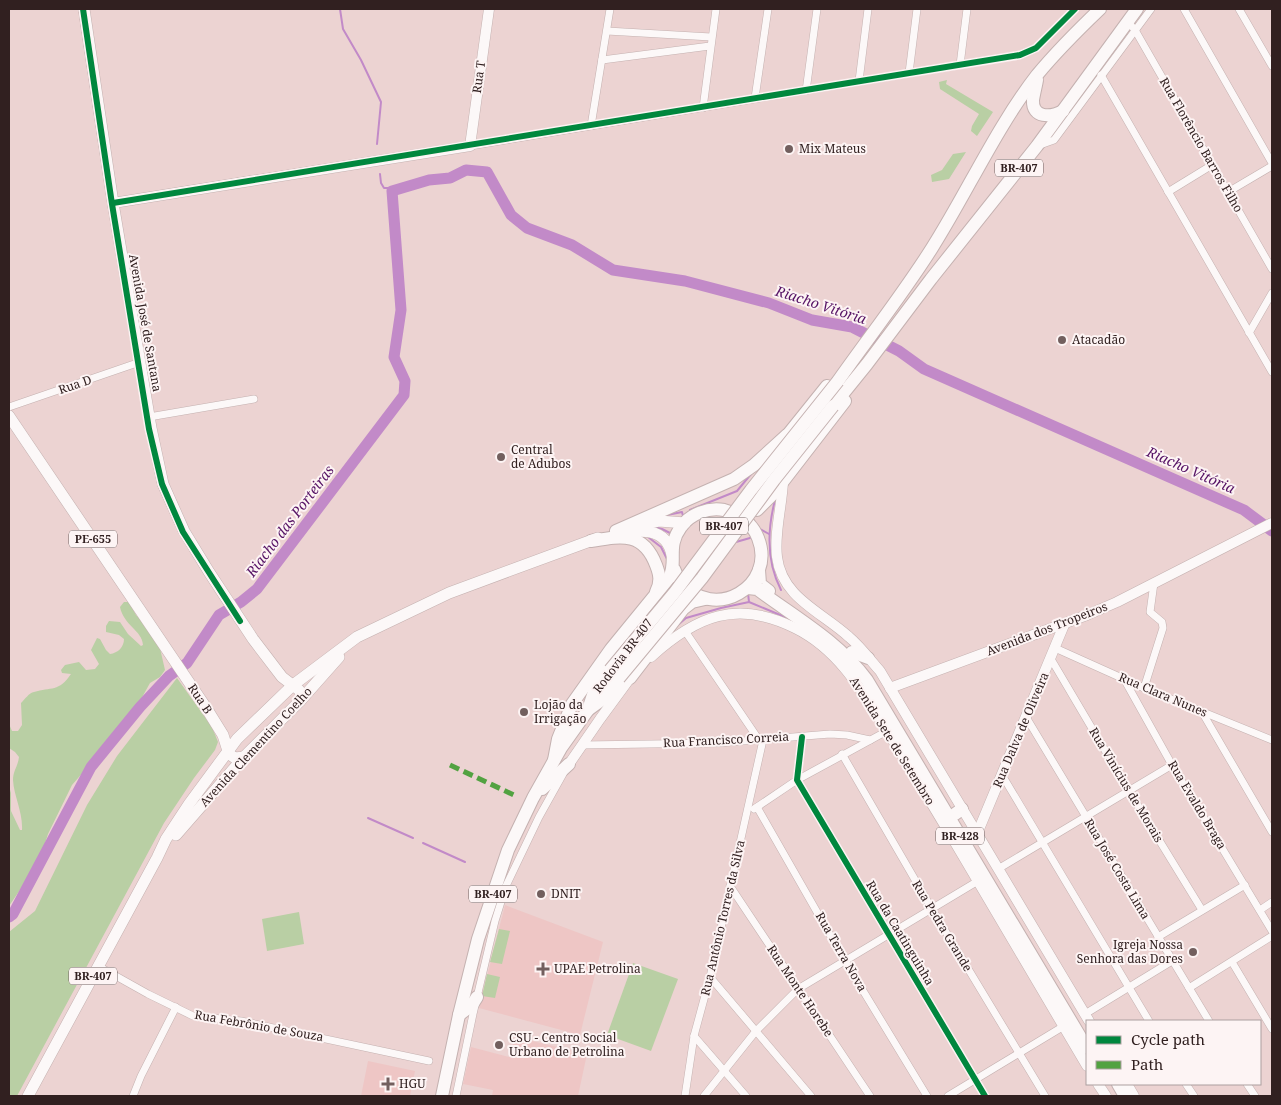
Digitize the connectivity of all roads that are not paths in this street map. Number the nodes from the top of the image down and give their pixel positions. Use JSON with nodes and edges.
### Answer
{"nodes":[{"id":1,"x":84,"y":9,"type":"edge"},
{"id":2,"x":489,"y":9,"type":"edge"},
{"id":3,"x":610,"y":9,"type":"edge"},
{"id":4,"x":716,"y":9,"type":"edge"},
{"id":5,"x":768,"y":9,"type":"edge"},
{"id":6,"x":817,"y":9,"type":"edge"},
{"id":7,"x":868,"y":9,"type":"edge"},
{"id":8,"x":917,"y":9,"type":"edge"},
{"id":9,"x":967,"y":9,"type":"edge"},
{"id":10,"x":1075,"y":9,"type":"edge"},
{"id":11,"x":1100,"y":9,"type":"edge"},
{"id":12,"x":1137,"y":9,"type":"edge"},
{"id":13,"x":1151,"y":9,"type":"edge"},
{"id":14,"x":1184,"y":9,"type":"edge"},
{"id":15,"x":1239,"y":9,"type":"edge"},
{"id":16,"x":1132,"y":26,"type":"junction"},
{"id":17,"x":607,"y":31,"type":"junction"},
{"id":18,"x":711,"y":37,"type":"junction"},
{"id":19,"x":710,"y":46,"type":"junction"},
{"id":20,"x":602,"y":60,"type":"junction"},
{"id":21,"x":960,"y":65,"type":"junction"},
{"id":22,"x":1272,"y":66,"type":"edge"},
{"id":23,"x":909,"y":73,"type":"junction"},
{"id":24,"x":1038,"y":75,"type":"junction"},
{"id":25,"x":1101,"y":75,"type":"junction"},
{"id":26,"x":859,"y":82,"type":"junction"},
{"id":27,"x":806,"y":91,"type":"junction"},
{"id":28,"x":755,"y":98,"type":"junction"},
{"id":29,"x":704,"y":108,"type":"junction"},
{"id":30,"x":1062,"y":111,"type":"junction"},
{"id":31,"x":591,"y":126,"type":"junction"},
{"id":32,"x":470,"y":146,"type":"junction"},
{"id":33,"x":1037,"y":146,"type":"junction"},
{"id":34,"x":1212,"y":165,"type":"junction"},
{"id":35,"x":1272,"y":165,"type":"edge"},
{"id":36,"x":1168,"y":192,"type":"junction"},
{"id":37,"x":1228,"y":192,"type":"junction"},
{"id":38,"x":113,"y":203,"type":"junction"},
{"id":39,"x":1272,"y":269,"type":"edge"},
{"id":40,"x":1272,"y":293,"type":"edge"},
{"id":41,"x":1250,"y":333,"type":"junction"},
{"id":42,"x":140,"y":362,"type":"junction"},
{"id":43,"x":865,"y":367,"type":"junction"},
{"id":44,"x":847,"y":368,"type":"junction"},
{"id":45,"x":1272,"y":372,"type":"edge"},
{"id":46,"x":254,"y":399,"type":"dead end"},
{"id":47,"x":9,"y":407,"type":"edge"},
{"id":48,"x":9,"y":416,"type":"edge"},
{"id":49,"x":149,"y":416,"type":"junction"},
{"id":50,"x":787,"y":435,"type":"junction"},
{"id":51,"x":783,"y":481,"type":"junction"},
{"id":52,"x":724,"y":510,"type":"junction"},
{"id":53,"x":1272,"y":522,"type":"edge"},
{"id":54,"x":685,"y":523,"type":"junction"},
{"id":55,"x":616,"y":531,"type":"junction"},
{"id":56,"x":756,"y":531,"type":"junction"},
{"id":57,"x":591,"y":541,"type":"junction"},
{"id":58,"x":672,"y":555,"type":"junction"},
{"id":59,"x":674,"y":569,"type":"junction"},
{"id":60,"x":759,"y":570,"type":"junction"},
{"id":61,"x":1154,"y":583,"type":"junction"},
{"id":62,"x":748,"y":588,"type":"junction"},
{"id":63,"x":655,"y":596,"type":"junction"},
{"id":64,"x":705,"y":599,"type":"junction"},
{"id":65,"x":1064,"y":625,"type":"junction"},
{"id":66,"x":685,"y":631,"type":"junction"},
{"id":67,"x":357,"y":637,"type":"junction"},
{"id":68,"x":852,"y":652,"type":"junction"},
{"id":69,"x":1053,"y":654,"type":"junction"},
{"id":70,"x":868,"y":658,"type":"junction"},
{"id":71,"x":620,"y":675,"type":"junction"},
{"id":72,"x":1124,"y":679,"type":"junction"},
{"id":73,"x":293,"y":684,"type":"junction"},
{"id":74,"x":890,"y":688,"type":"junction"},
{"id":75,"x":1144,"y":688,"type":"junction"},
{"id":76,"x":300,"y":701,"type":"junction"},
{"id":77,"x":1202,"y":712,"type":"junction"},
{"id":78,"x":1026,"y":716,"type":"junction"},
{"id":79,"x":892,"y":731,"type":"junction"},
{"id":80,"x":802,"y":737,"type":"junction"},
{"id":81,"x":761,"y":740,"type":"junction"},
{"id":82,"x":870,"y":740,"type":"junction"},
{"id":83,"x":1272,"y":740,"type":"edge"},
{"id":84,"x":582,"y":745,"type":"junction"},
{"id":85,"x":228,"y":752,"type":"junction"},
{"id":86,"x":842,"y":754,"type":"junction"},
{"id":87,"x":903,"y":756,"type":"joint"},
{"id":88,"x":244,"y":757,"type":"junction"},
{"id":89,"x":554,"y":760,"type":"junction"},
{"id":90,"x":569,"y":764,"type":"junction"},
{"id":91,"x":1172,"y":765,"type":"junction"},
{"id":92,"x":1002,"y":775,"type":"junction"},
{"id":93,"x":797,"y":780,"type":"junction"},
{"id":94,"x":1129,"y":791,"type":"junction"},
{"id":95,"x":533,"y":798,"type":"junction"},
{"id":96,"x":757,"y":807,"type":"junction"},
{"id":97,"x":959,"y":812,"type":"junction"},
{"id":98,"x":747,"y":814,"type":"junction"},
{"id":99,"x":1086,"y":817,"type":"junction"},
{"id":100,"x":1272,"y":832,"type":"edge"},
{"id":101,"x":977,"y":834,"type":"junction"},
{"id":102,"x":1042,"y":843,"type":"junction"},
{"id":103,"x":157,"y":858,"type":"junction"},
{"id":104,"x":998,"y":869,"type":"junction"},
{"id":105,"x":978,"y":881,"type":"junction"},
{"id":106,"x":1244,"y":885,"type":"junction"},
{"id":107,"x":730,"y":886,"type":"junction"},
{"id":108,"x":1272,"y":902,"type":"edge"},
{"id":109,"x":932,"y":909,"type":"junction"},
{"id":110,"x":1202,"y":910,"type":"junction"},
{"id":111,"x":1260,"y":910,"type":"junction"},
{"id":112,"x":1272,"y":931,"type":"edge"},
{"id":113,"x":888,"y":935,"type":"junction"},
{"id":114,"x":1272,"y":936,"type":"edge"},
{"id":115,"x":1158,"y":937,"type":"junction"},
{"id":116,"x":845,"y":961,"type":"junction"},
{"id":117,"x":1172,"y":961,"type":"junction"},
{"id":118,"x":1232,"y":962,"type":"junction"},
{"id":119,"x":98,"y":966,"type":"junction"},
{"id":120,"x":710,"y":977,"type":"junction"},
{"id":121,"x":1128,"y":987,"type":"junction"},
{"id":122,"x":1189,"y":988,"type":"junction"},
{"id":123,"x":798,"y":989,"type":"junction"},
{"id":124,"x":477,"y":997,"type":"junction"},
{"id":125,"x":176,"y":1007,"type":"junction"},
{"id":126,"x":458,"y":1015,"type":"junction"},
{"id":127,"x":1087,"y":1018,"type":"edge"},
{"id":128,"x":1147,"y":1020,"type":"edge"},
{"id":129,"x":1208,"y":1020,"type":"edge"},
{"id":130,"x":1064,"y":1026,"type":"junction"},
{"id":131,"x":1272,"y":1029,"type":"edge"},
{"id":132,"x":756,"y":1031,"type":"junction"},
{"id":133,"x":1086,"y":1031,"type":"edge"},
{"id":134,"x":694,"y":1036,"type":"junction"},
{"id":135,"x":1086,"y":1046,"type":"edge"},
{"id":136,"x":1020,"y":1054,"type":"junction"},
{"id":137,"x":429,"y":1061,"type":"dead end"},
{"id":138,"x":1086,"y":1064,"type":"edge"},
{"id":139,"x":724,"y":1070,"type":"junction"},
{"id":140,"x":975,"y":1080,"type":"junction"},
{"id":141,"x":1099,"y":1085,"type":"edge"},
{"id":142,"x":1110,"y":1085,"type":"edge"},
{"id":143,"x":1119,"y":1085,"type":"edge"},
{"id":144,"x":1128,"y":1085,"type":"edge"},
{"id":145,"x":1187,"y":1085,"type":"edge"},
{"id":146,"x":1248,"y":1085,"type":"edge"},
{"id":147,"x":29,"y":1096,"type":"edge"},
{"id":148,"x":133,"y":1096,"type":"edge"},
{"id":149,"x":442,"y":1096,"type":"edge"},
{"id":150,"x":456,"y":1096,"type":"edge"},
{"id":151,"x":685,"y":1096,"type":"edge"},
{"id":152,"x":704,"y":1096,"type":"edge"},
{"id":153,"x":746,"y":1096,"type":"edge"},
{"id":154,"x":811,"y":1096,"type":"edge"},
{"id":155,"x":870,"y":1096,"type":"edge"},
{"id":156,"x":927,"y":1096,"type":"edge"},
{"id":157,"x":948,"y":1096,"type":"edge"},
{"id":158,"x":985,"y":1096,"type":"edge"},
{"id":159,"x":1045,"y":1096,"type":"edge"},
{"id":160,"x":1106,"y":1096,"type":"edge"},
{"id":161,"x":1116,"y":1096,"type":"edge"},
{"id":162,"x":1125,"y":1096,"type":"edge"},
{"id":163,"x":1134,"y":1096,"type":"edge"},
{"id":164,"x":1194,"y":1096,"type":"edge"},
{"id":165,"x":1255,"y":1096,"type":"edge"}],
"edges":[{"from":1,"to":38,"type":"main road","name":"Avenida José de Santana"},
{"from":2,"to":32,"type":"main road","name":"Rua T"},
{"from":3,"to":17,"type":"street"},
{"from":4,"to":18,"type":"street"},
{"from":5,"to":28,"type":"street"},
{"from":6,"to":27,"type":"street"},
{"from":7,"to":26,"type":"street"},
{"from":8,"to":23,"type":"street"},
{"from":9,"to":21,"type":"street"},
{"from":10,"to":21,"type":"street"},
{"from":11,"to":24,"type":"highway","number":"BR-407"},
{"from":12,"to":16,"type":"highway","number":"BR-407"},
{"from":13,"to":16,"type":"street"},
{"from":14,"to":35,"type":"street"},
{"from":15,"to":22,"type":"street"},
{"from":16,"to":25,"type":"street"},
{"from":16,"to":30,"type":"highway","number":"BR-407"},
{"from":16,"to":34,"type":"street","name":"Rua Florêncio Barros Filho"},
{"from":17,"to":18,"type":"street"},
{"from":17,"to":20,"type":"street"},
{"from":18,"to":19,"type":"street"},
{"from":19,"to":20,"type":"street"},
{"from":19,"to":29,"type":"street"},
{"from":20,"to":31,"type":"street"},
{"from":21,"to":23,"type":"street"},
{"from":23,"to":26,"type":"street"},
{"from":24,"to":30,"type":"highway"},
{"from":24,"to":44,"type":"highway","name":"Rodovia BR-407","number":"BR-407"},
{"from":25,"to":33,"type":"street"},
{"from":25,"to":36,"type":"street"},
{"from":26,"to":27,"type":"street"},
{"from":27,"to":28,"type":"street"},
{"from":28,"to":29,"type":"street"},
{"from":29,"to":31,"type":"street"},
{"from":30,"to":33,"type":"highway","number":"BR-407"},
{"from":31,"to":32,"type":"street"},
{"from":32,"to":38,"type":"main road"},
{"from":33,"to":43,"type":"highway","name":"Rodovia BR-407","number":"BR-407"},
{"from":34,"to":36,"type":"street"},
{"from":34,"to":37,"type":"street","name":"Rua Florêncio Barros Filho"},
{"from":35,"to":37,"type":"street"},
{"from":36,"to":41,"type":"street"},
{"from":37,"to":39,"type":"street","name":"Rua Florêncio Barros Filho"},
{"from":38,"to":42,"type":"main road","name":"Avenida José de Santana"},
{"from":40,"to":41,"type":"street"},
{"from":41,"to":45,"type":"street"},
{"from":42,"to":47,"type":"street","name":"Rua D"},
{"from":42,"to":49,"type":"main road","name":"Avenida José de Santana"},
{"from":43,"to":51,"type":"highway","number":"BR-407"},
{"from":43,"to":71,"type":"highway","name":"Rodovia BR-407","number":"BR-407","bridge":true},
{"from":44,"to":50,"type":"highway","number":"BR-407"},
{"from":44,"to":71,"type":"highway","name":"Rodovia BR-407","number":"BR-407","bridge":true},
{"from":46,"to":49,"type":"street"},
{"from":48,"to":85,"type":"main road","name":"Rua B","number":"PE-655"},
{"from":49,"to":73,"type":"main road","name":"Avenida José de Santana"},
{"from":50,"to":52,"type":"highway","number":"BR-407"},
{"from":50,"to":55,"type":"highway"},
{"from":51,"to":56,"type":"highway","number":"BR-407"},
{"from":51,"to":70,"type":"main road","name":"Avenida Sete de Setembro"},
{"from":52,"to":54,"type":"highway"},
{"from":52,"to":56,"type":"highway"},
{"from":53,"to":61,"type":"main road","name":"Avenida dos Tropeiros"},
{"from":54,"to":55,"type":"main road","name":"Avenida Clementino Coelho"},
{"from":54,"to":58,"type":"highway"},
{"from":55,"to":57,"type":"main road","name":"Avenida Clementino Coelho"},
{"from":56,"to":60,"type":"highway"},
{"from":57,"to":58,"type":"main road","name":"Avenida Clementino Coelho"},
{"from":57,"to":63,"type":"highway"},
{"from":57,"to":67,"type":"main road","name":"Avenida Clementino Coelho","number":"BR-407"},
{"from":58,"to":59,"type":"highway"},
{"from":59,"to":63,"type":"highway","number":"BR-407"},
{"from":59,"to":64,"type":"highway"},
{"from":60,"to":62,"type":"highway"},
{"from":60,"to":68,"type":"highway","name":"Avenida Sete de Setembro","number":"BR-428"},
{"from":61,"to":65,"type":"main road","name":"Avenida dos Tropeiros"},
{"from":61,"to":75,"type":"street"},
{"from":62,"to":64,"type":"highway"},
{"from":62,"to":79,"type":"highway","name":"Avenida Sete de Setembro","number":"BR-428"},
{"from":63,"to":89,"type":"highway","number":"BR-407"},
{"from":64,"to":71,"type":"highway","number":"BR-407"},
{"from":65,"to":69,"type":"main road","name":"Rua Dalva de Oliveira"},
{"from":65,"to":74,"type":"main road","name":"Avenida dos Tropeiros"},
{"from":66,"to":71,"type":"main road","name":"Avenida Sete de Setembro"},
{"from":66,"to":79,"type":"main road","name":"Avenida Sete de Setembro"},
{"from":66,"to":81,"type":"street"},
{"from":67,"to":73,"type":"main road","name":"Avenida Clementino Coelho","number":"BR-407"},
{"from":67,"to":76,"type":"main road","name":"Avenida Clementino Coelho","number":"BR-407"},
{"from":68,"to":70,"type":"highway"},
{"from":68,"to":97,"type":"highway","name":"Avenida Sete de Setembro","number":"BR-428"},
{"from":69,"to":72,"type":"street","name":"Rua Clara Nunes"},
{"from":69,"to":78,"type":"main road","name":"Rua Dalva de Oliveira"},
{"from":69,"to":94,"type":"street","name":"Rua Vinícius de Morais"},
{"from":70,"to":74,"type":"main road","name":"Avenida Sete de Setembro"},
{"from":71,"to":84,"type":"main road","name":"Avenida Sete de Setembro"},
{"from":71,"to":89,"type":"highway","name":"Rodovia BR-407","number":"BR-407"},
{"from":72,"to":75,"type":"street","name":"Rua Clara Nunes"},
{"from":72,"to":91,"type":"street","name":"Rua Evaldo Braga"},
{"from":73,"to":76,"type":"main road"},
{"from":73,"to":85,"type":"main road","name":"Avenida Clementino Coelho","number":"BR-407"},
{"from":74,"to":97,"type":"main road","name":"Avenida Sete de Setembro"},
{"from":75,"to":77,"type":"street","name":"Rua Clara Nunes"},
{"from":76,"to":88,"type":"main road","name":"Avenida Clementino Coelho","number":"BR-407"},
{"from":77,"to":83,"type":"street","name":"Rua Clara Nunes"},
{"from":77,"to":100,"type":"street"},
{"from":78,"to":92,"type":"main road","name":"Rua Dalva de Oliveira"},
{"from":78,"to":99,"type":"street","name":"Rua José Costa Lima"},
{"from":79,"to":82,"type":"street"},
{"from":79,"to":87,"type":"highway"},
{"from":79,"to":135,"type":"highway","name":"Avenida Sete de Setembro","number":"BR-428"},
{"from":80,"to":81,"type":"street","name":"Rua Francisco Correia"},
{"from":80,"to":82,"type":"street","name":"Rua Francisco Correia"},
{"from":80,"to":93,"type":"street"},
{"from":81,"to":84,"type":"street","name":"Rua Francisco Correia"},
{"from":81,"to":98,"type":"street","name":"Rua Antônio Torres da Silva"},
{"from":82,"to":86,"type":"street"},
{"from":84,"to":90,"type":"main road","name":"Avenida Sete de Setembro"},
{"from":85,"to":88,"type":"main road"},
{"from":85,"to":103,"type":"main road","name":"Avenida Clementino Coelho","number":"BR-407"},
{"from":86,"to":93,"type":"street"},
{"from":86,"to":109,"type":"street","name":"Rua Pedra Grande"},
{"from":87,"to":105,"type":"main road","name":"Avenida Sete de Setembro"},
{"from":88,"to":103,"type":"main road","name":"Avenida Clementino Coelho","number":"BR-407"},
{"from":89,"to":95,"type":"highway","number":"BR-407"},
{"from":90,"to":95,"type":"highway"},
{"from":90,"to":124,"type":"street"},
{"from":91,"to":94,"type":"street"},
{"from":91,"to":106,"type":"street","name":"Rua Evaldo Braga"},
{"from":92,"to":101,"type":"main road","name":"Rua Dalva de Oliveira"},
{"from":92,"to":102,"type":"street"},
{"from":93,"to":96,"type":"street"},
{"from":93,"to":113,"type":"street","name":"Rua da Caatinguinha"},
{"from":94,"to":99,"type":"street"},
{"from":94,"to":110,"type":"street","name":"Rua Vinícius de Morais"},
{"from":95,"to":126,"type":"highway","number":"BR-407"},
{"from":96,"to":98,"type":"street"},
{"from":96,"to":116,"type":"street","name":"Rua Terra Nova"},
{"from":97,"to":101,"type":"main road","name":"Avenida Sete de Setembro"},
{"from":97,"to":133,"type":"highway","name":"Avenida Sete de Setembro","number":"BR-428"},
{"from":98,"to":107,"type":"street","name":"Rua Antônio Torres da Silva"},
{"from":99,"to":102,"type":"street"},
{"from":99,"to":115,"type":"street","name":"Rua José Costa Lima"},
{"from":101,"to":104,"type":"main road","name":"Avenida Sete de Setembro"},
{"from":102,"to":104,"type":"street"},
{"from":102,"to":121,"type":"street"},
{"from":103,"to":119,"type":"main road","name":"Avenida Clementino Coelho","number":"BR-407"},
{"from":104,"to":127,"type":"main road","name":"Avenida Sete de Setembro"},
{"from":105,"to":109,"type":"street"},
{"from":105,"to":130,"type":"main road","name":"Avenida Sete de Setembro"},
{"from":106,"to":110,"type":"street"},
{"from":106,"to":111,"type":"street","name":"Rua Evaldo Braga"},
{"from":107,"to":120,"type":"street","name":"Rua Antônio Torres da Silva"},
{"from":107,"to":123,"type":"street","name":"Rua Monte Horebe"},
{"from":108,"to":111,"type":"street"},
{"from":109,"to":113,"type":"street"},
{"from":109,"to":136,"type":"street","name":"Rua Pedra Grande"},
{"from":110,"to":115,"type":"street"},
{"from":111,"to":112,"type":"street","name":"Rua Evaldo Braga"},
{"from":113,"to":116,"type":"street"},
{"from":113,"to":140,"type":"street","name":"Rua da Caatinguinha"},
{"from":114,"to":118,"type":"street"},
{"from":115,"to":117,"type":"street","name":"Rua José Costa Lima"},
{"from":116,"to":123,"type":"street"},
{"from":116,"to":156,"type":"street","name":"Rua Terra Nova"},
{"from":117,"to":121,"type":"street"},
{"from":117,"to":122,"type":"street","name":"Rua José Costa Lima"},
{"from":118,"to":122,"type":"street"},
{"from":118,"to":131,"type":"street"},
{"from":119,"to":125,"type":"street","name":"Rua Febrônio de Souza"},
{"from":119,"to":147,"type":"main road","name":"Avenida Clementino Coelho","number":"BR-407"},
{"from":120,"to":132,"type":"street"},
{"from":120,"to":134,"type":"street","name":"Rua Antônio Torres da Silva"},
{"from":121,"to":127,"type":"street"},
{"from":121,"to":128,"type":"street"},
{"from":122,"to":129,"type":"street","name":"Rua José Costa Lima"},
{"from":123,"to":132,"type":"street"},
{"from":123,"to":155,"type":"street","name":"Rua Monte Horebe"},
{"from":124,"to":126,"type":"highway"},
{"from":124,"to":150,"type":"street"},
{"from":125,"to":137,"type":"street","name":"Rua Febrônio de Souza"},
{"from":125,"to":148,"type":"street"},
{"from":126,"to":149,"type":"highway","number":"BR-407"},
{"from":130,"to":136,"type":"street"},
{"from":130,"to":138,"type":"main road","name":"Avenida Sete de Setembro"},
{"from":132,"to":139,"type":"street"},
{"from":132,"to":154,"type":"street"},
{"from":134,"to":139,"type":"street"},
{"from":134,"to":151,"type":"street","name":"Rua Antônio Torres da Silva"},
{"from":136,"to":140,"type":"street"},
{"from":136,"to":159,"type":"street","name":"Rua Pedra Grande"},
{"from":139,"to":152,"type":"street"},
{"from":139,"to":153,"type":"street"},
{"from":140,"to":157,"type":"street"},
{"from":140,"to":158,"type":"street","name":"Rua da Caatinguinha"},
{"from":141,"to":160,"type":"main road"},
{"from":142,"to":161,"type":"highway"},
{"from":143,"to":162,"type":"highway"},
{"from":144,"to":163,"type":"main road"},
{"from":145,"to":164,"type":"street"},
{"from":146,"to":165,"type":"street"}]}
